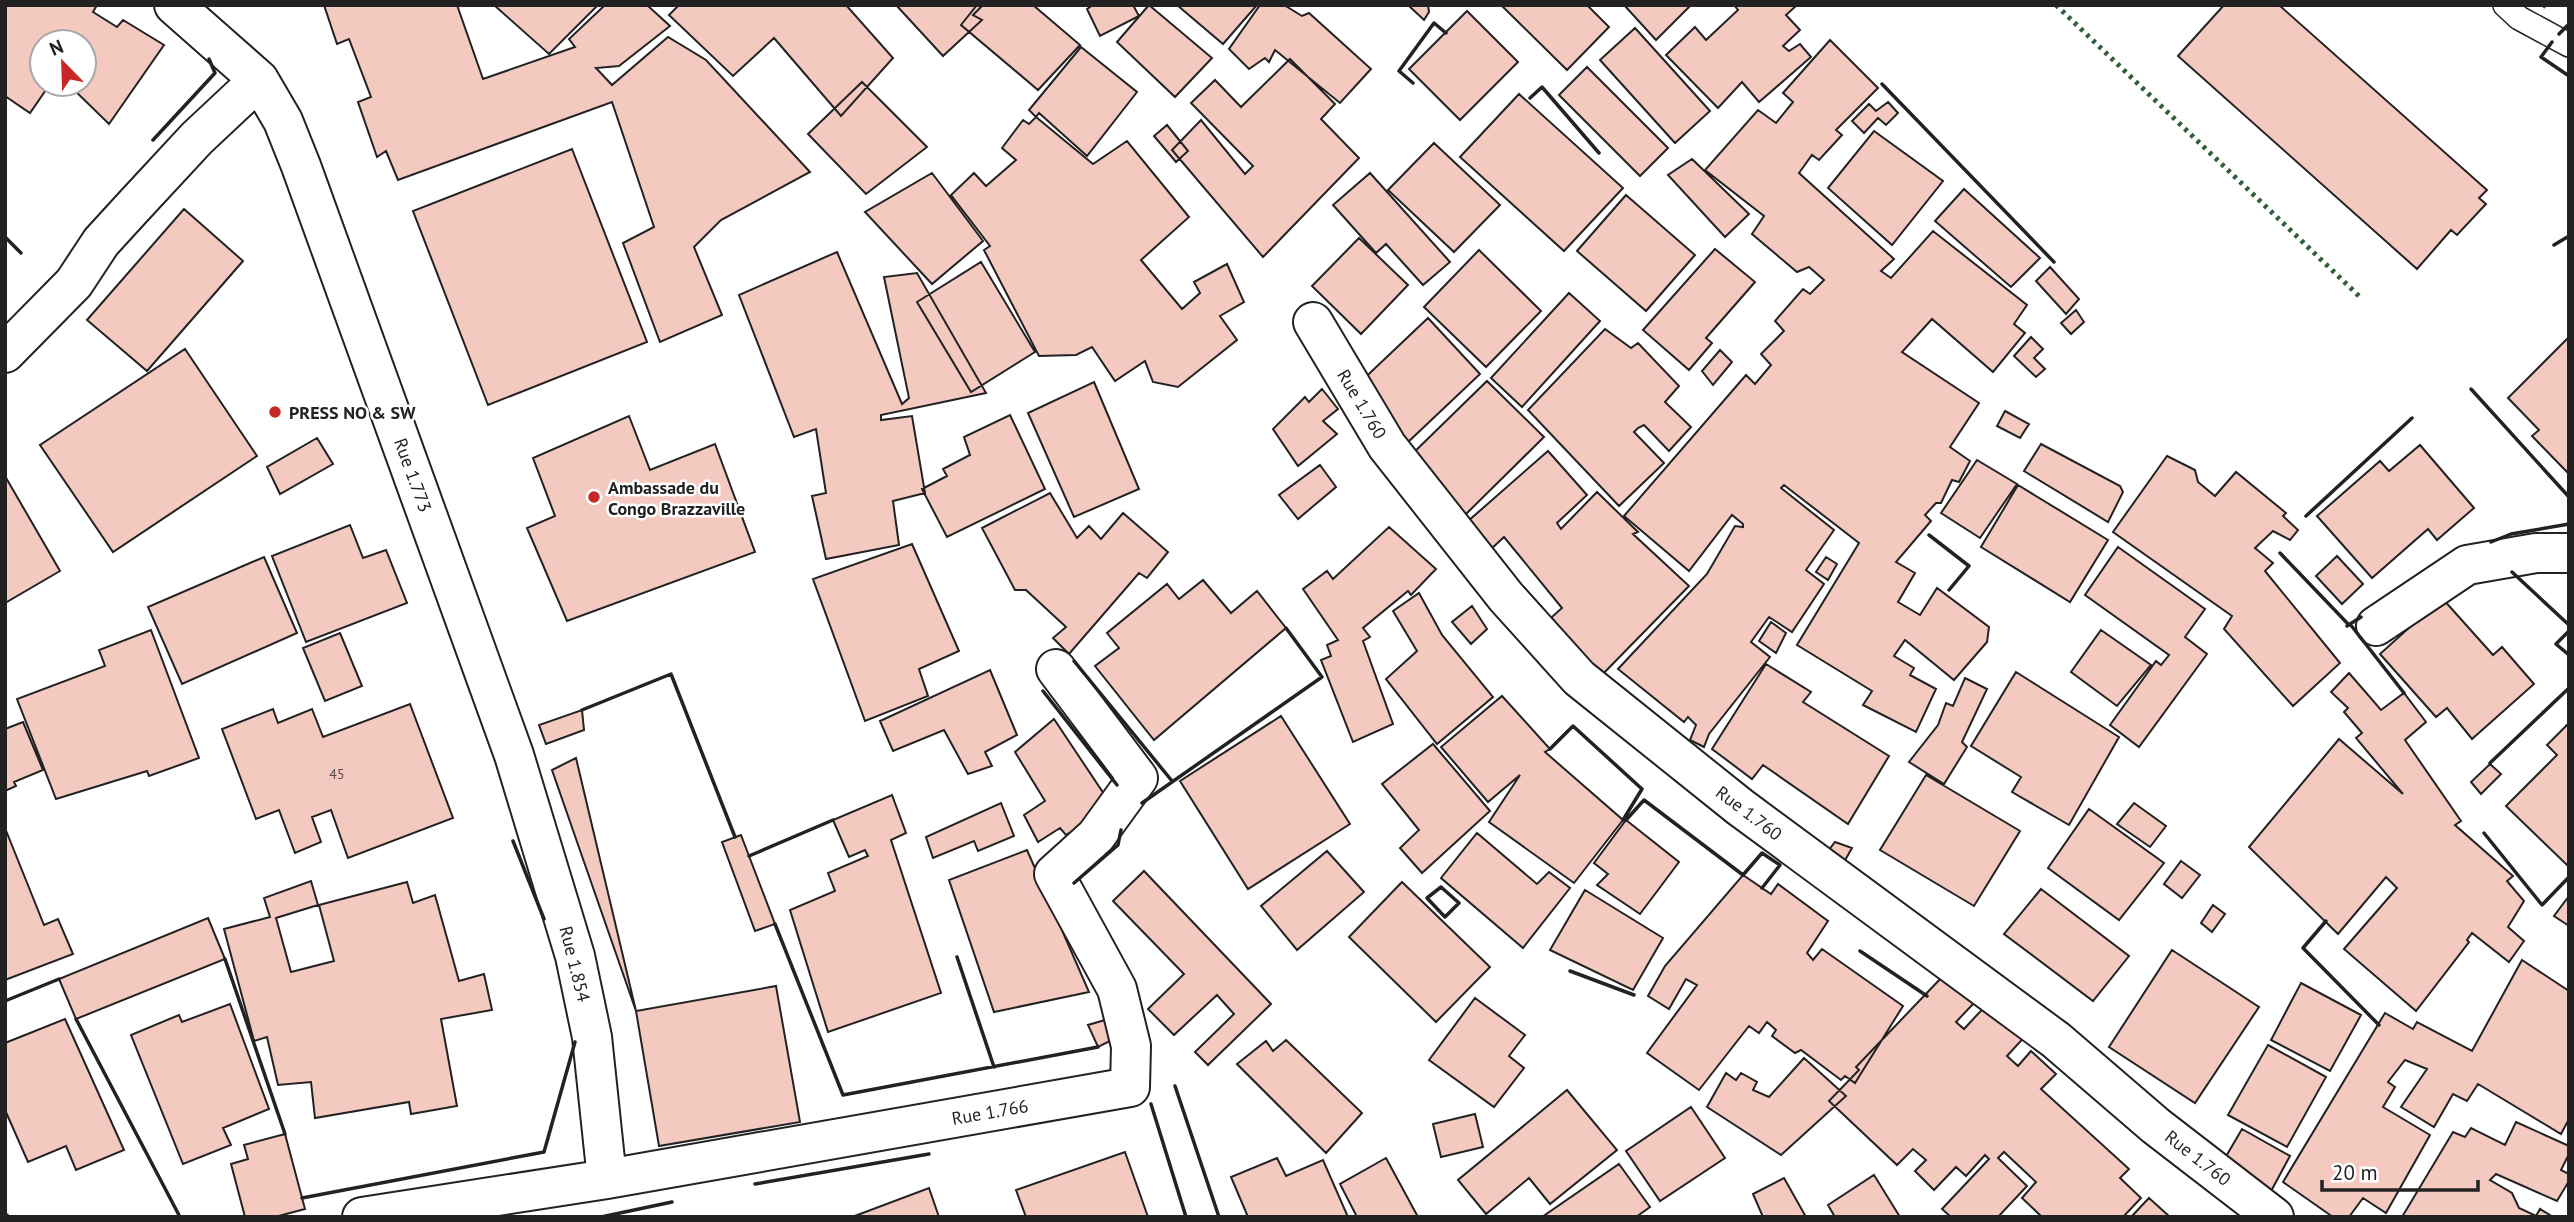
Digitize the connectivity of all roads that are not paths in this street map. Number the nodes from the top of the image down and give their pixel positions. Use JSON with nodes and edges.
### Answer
{"nodes":[{"id":1,"x":173,"y":5,"type":"edge"},
{"id":2,"x":2505,"y":5,"type":"edge"},
{"id":3,"x":2569,"y":45,"type":"edge"},
{"id":4,"x":259,"y":80,"type":"junction"},
{"id":5,"x":1313,"y":321,"type":"dead end"},
{"id":6,"x":5,"y":352,"type":"edge"},
{"id":7,"x":2569,"y":553,"type":"edge"},
{"id":8,"x":2376,"y":626,"type":"dead end"},
{"id":9,"x":1056,"y":669,"type":"dead end"},
{"id":10,"x":514,"y":755,"type":"joint"},
{"id":11,"x":607,"y":1179,"type":"junction"},
{"id":12,"x":362,"y":1217,"type":"edge"},
{"id":13,"x":2274,"y":1217,"type":"edge"}],
"edges":[{"from":1,"to":4,"type":"street","name":"Rue 1.773"},
{"from":2,"to":3,"type":"lane"},
{"from":4,"to":6,"type":"street"},
{"from":4,"to":10,"type":"street","name":"Rue 1.773"},
{"from":5,"to":13,"type":"street","name":"Rue 1.760"},
{"from":7,"to":8,"type":"street"},
{"from":9,"to":11,"type":"street","name":"Rue 1.766"},
{"from":10,"to":11,"type":"street","name":"Rue 1.854"},
{"from":11,"to":12,"type":"street","name":"Rue 1.766"}]}
